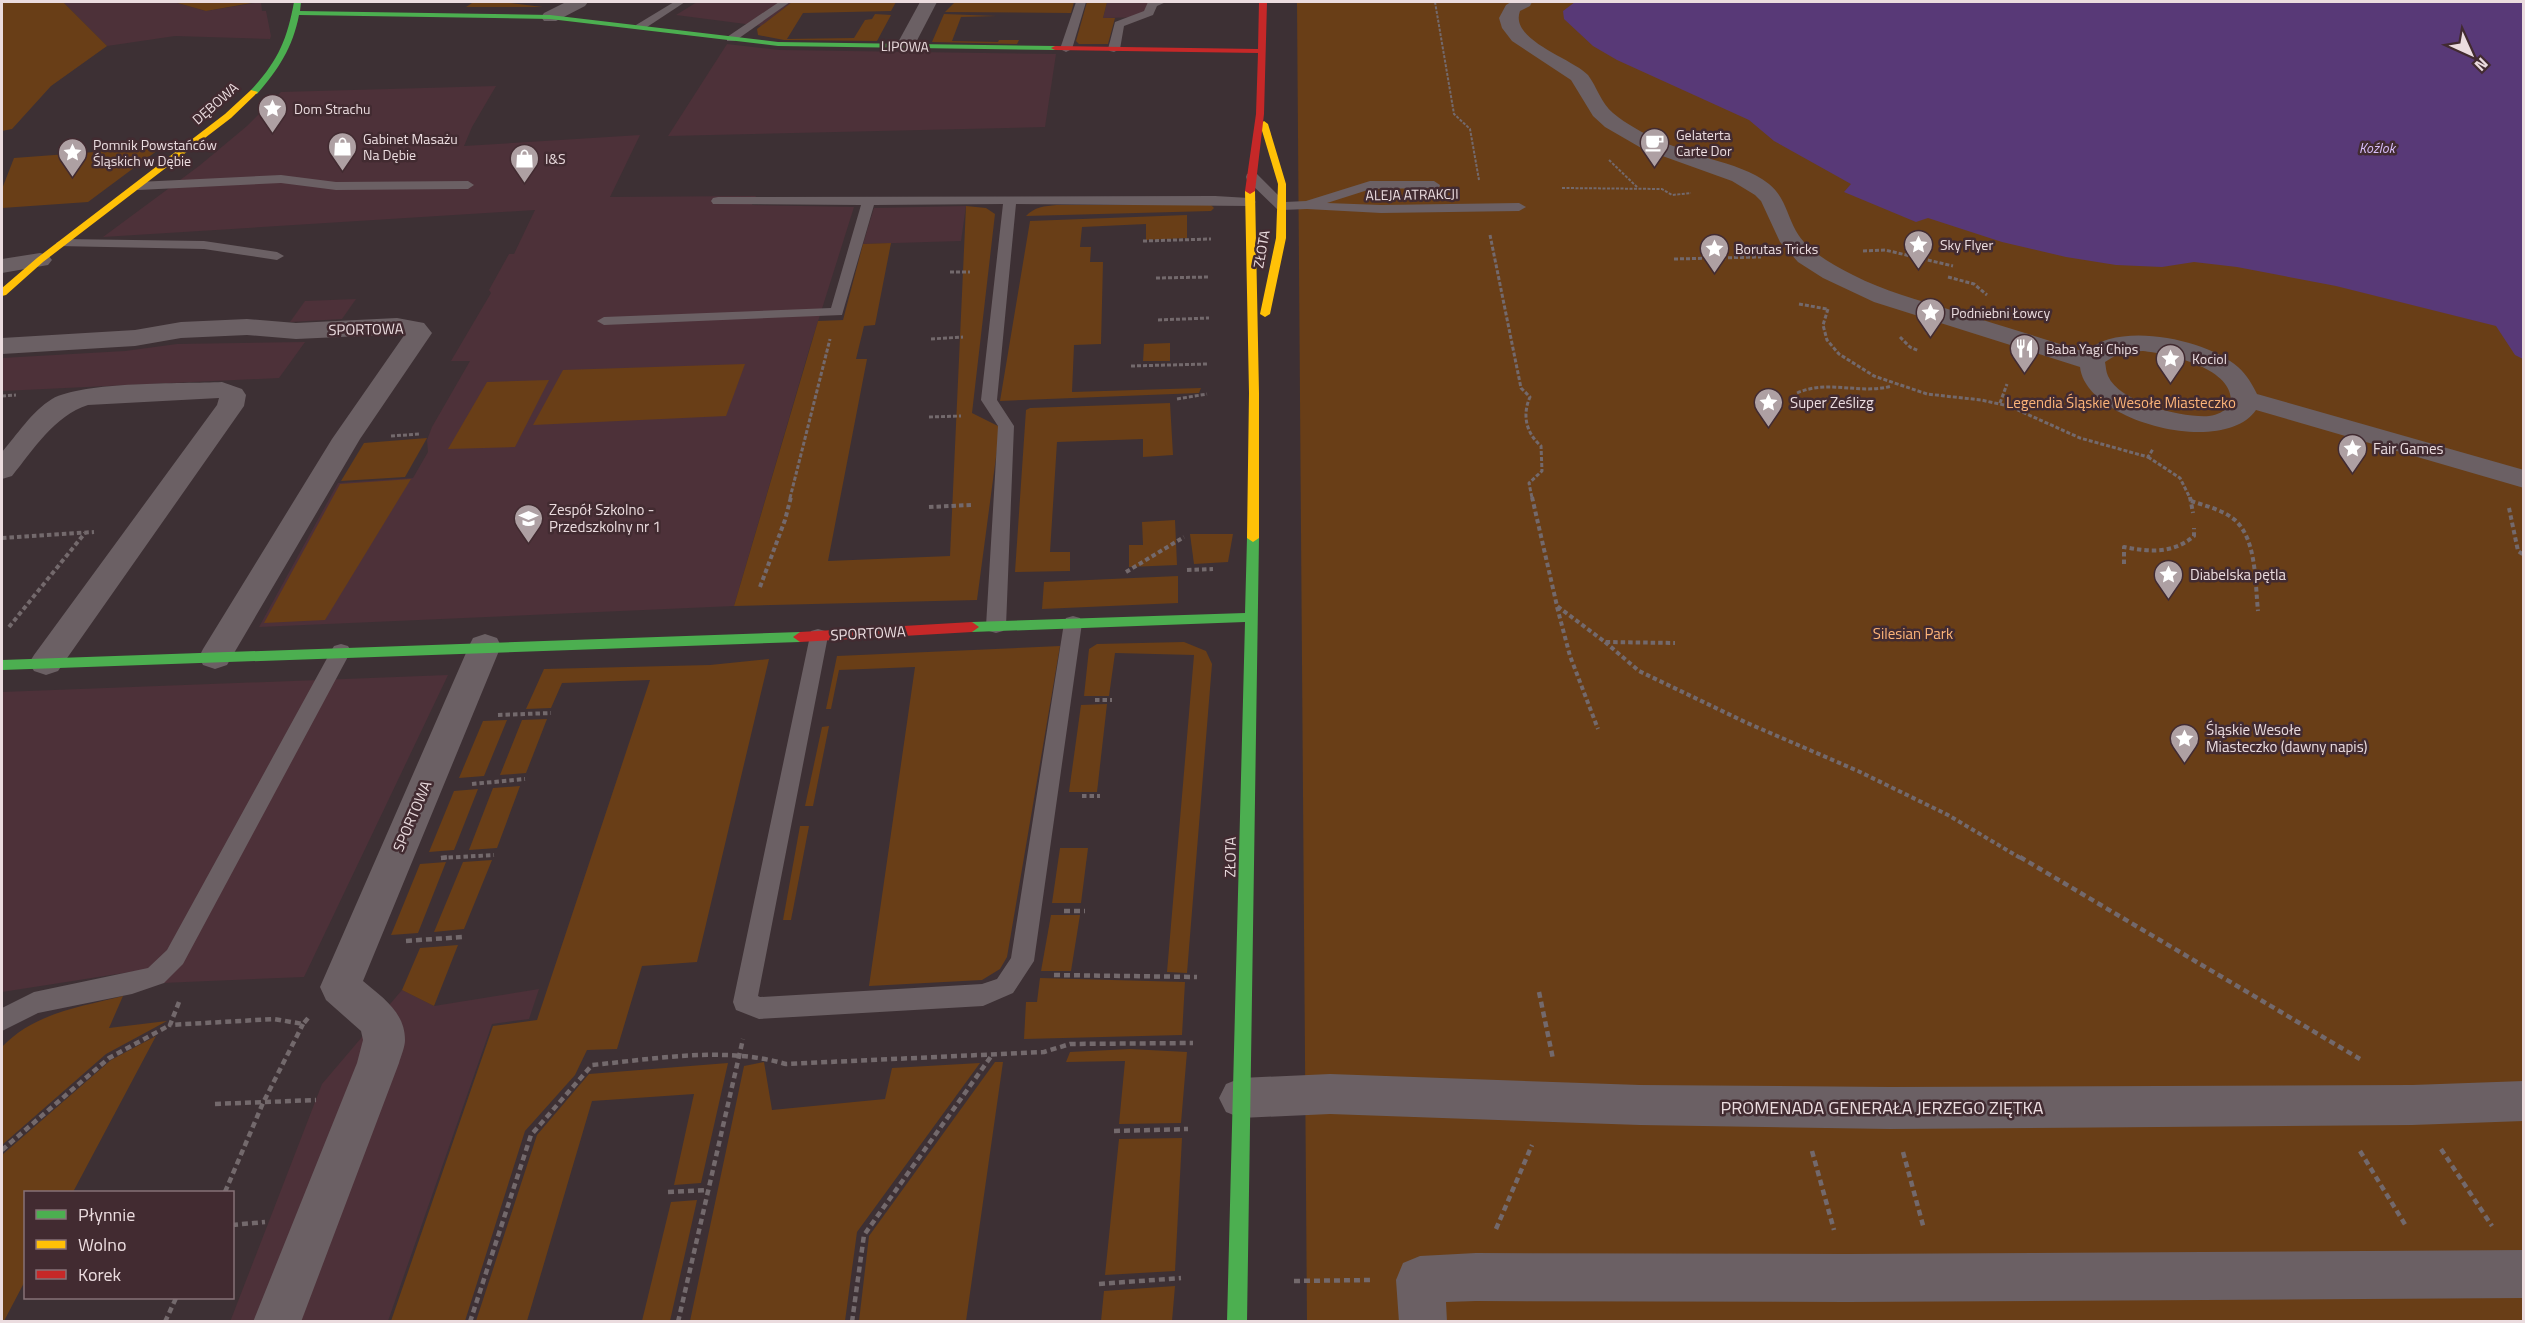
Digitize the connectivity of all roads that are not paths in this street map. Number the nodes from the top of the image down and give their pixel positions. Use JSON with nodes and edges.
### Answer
{"nodes":[{"id":1,"x":579,"y":2,"type":"edge"},
{"id":2,"x":680,"y":2,"type":"edge"},
{"id":3,"x":785,"y":2,"type":"edge"},
{"id":4,"x":928,"y":2,"type":"edge"},
{"id":5,"x":1081,"y":2,"type":"edge"},
{"id":6,"x":1161,"y":2,"type":"edge"},
{"id":7,"x":1263,"y":2,"type":"edge"},
{"id":8,"x":1524,"y":2,"type":"edge"},
{"id":9,"x":297,"y":7,"type":"edge"},
{"id":10,"x":550,"y":17,"type":"junction"},
{"id":11,"x":640,"y":27,"type":"junction"},
{"id":12,"x":731,"y":39,"type":"junction"},
{"id":13,"x":905,"y":46,"type":"junction"},
{"id":14,"x":1066,"y":49,"type":"junction"},
{"id":15,"x":1114,"y":49,"type":"junction"},
{"id":16,"x":1262,"y":51,"type":"junction"},
{"id":17,"x":1260,"y":114,"type":"junction"},
{"id":18,"x":1252,"y":177,"type":"junction"},
{"id":19,"x":468,"y":185,"type":"dead end"},
{"id":20,"x":1434,"y":185,"type":"dead end"},
{"id":21,"x":138,"y":186,"type":"junction"},
{"id":22,"x":718,"y":201,"type":"dead end"},
{"id":23,"x":1010,"y":201,"type":"junction"},
{"id":24,"x":868,"y":202,"type":"junction"},
{"id":25,"x":1249,"y":202,"type":"junction"},
{"id":26,"x":1282,"y":206,"type":"junction"},
{"id":27,"x":1307,"y":206,"type":"junction"},
{"id":28,"x":1519,"y":207,"type":"dead end"},
{"id":29,"x":63,"y":243,"type":"junction"},
{"id":30,"x":278,"y":256,"type":"dead end"},
{"id":31,"x":40,"y":260,"type":"junction"},
{"id":32,"x":2,"y":266,"type":"edge"},
{"id":33,"x":2,"y":293,"type":"edge"},
{"id":34,"x":604,"y":321,"type":"dead end"},
{"id":35,"x":2,"y":346,"type":"edge"},
{"id":36,"x":2092,"y":362,"type":"junction"},
{"id":37,"x":1254,"y":393,"type":"junction"},
{"id":38,"x":2246,"y":399,"type":"junction"},
{"id":39,"x":2,"y":470,"type":"edge"},
{"id":40,"x":2512,"y":475,"type":"edge"},
{"id":41,"x":1252,"y":616,"type":"junction"},
{"id":42,"x":1073,"y":623,"type":"junction"},
{"id":43,"x":996,"y":626,"type":"junction"},
{"id":44,"x":818,"y":636,"type":"junction"},
{"id":45,"x":485,"y":646,"type":"junction"},
{"id":46,"x":341,"y":651,"type":"junction"},
{"id":47,"x":215,"y":657,"type":"junction"},
{"id":48,"x":46,"y":663,"type":"junction"},
{"id":49,"x":2,"y":665,"type":"edge"},
{"id":50,"x":2,"y":1020,"type":"edge"},
{"id":51,"x":1241,"y":1098,"type":"junction"},
{"id":52,"x":2523,"y":1101,"type":"edge"},
{"id":53,"x":2523,"y":1274,"type":"edge"},
{"id":54,"x":1422,"y":1301,"type":"edge"},
{"id":55,"x":277,"y":1322,"type":"edge"},
{"id":56,"x":1237,"y":1322,"type":"edge"}],
"edges":[{"from":1,"to":10,"type":"street","name":"LIPOWA"},
{"from":2,"to":11,"type":"lane"},
{"from":3,"to":12,"type":"lane"},
{"from":4,"to":13,"type":"street"},
{"from":5,"to":14,"type":"lane"},
{"from":6,"to":15,"type":"lane"},
{"from":7,"to":16,"type":"street","name":"ZŁOTA"},
{"from":8,"to":36,"type":"street"},
{"from":9,"to":10,"type":"street","name":"LIPOWA"},
{"from":9,"to":21,"type":"street","name":"DĘBOWA"},
{"from":10,"to":11,"type":"street","name":"LIPOWA"},
{"from":11,"to":12,"type":"street","name":"LIPOWA"},
{"from":12,"to":13,"type":"street","name":"LIPOWA"},
{"from":13,"to":14,"type":"street","name":"LIPOWA"},
{"from":14,"to":15,"type":"street","name":"LIPOWA"},
{"from":15,"to":16,"type":"street","name":"LIPOWA"},
{"from":16,"to":17,"type":"street","name":"ZŁOTA"},
{"from":17,"to":18,"type":"street","name":"ZŁOTA"},
{"from":17,"to":26,"type":"street","name":"ZŁOTA"},
{"from":18,"to":25,"type":"street","name":"ZŁOTA"},
{"from":18,"to":26,"type":"lane"},
{"from":19,"to":21,"type":"lane"},
{"from":20,"to":27,"type":"lane"},
{"from":21,"to":29,"type":"street","name":"DĘBOWA"},
{"from":22,"to":24,"type":"lane"},
{"from":23,"to":24,"type":"lane"},
{"from":23,"to":25,"type":"lane"},
{"from":23,"to":43,"type":"lane"},
{"from":24,"to":34,"type":"lane"},
{"from":25,"to":37,"type":"street","name":"ZŁOTA"},
{"from":26,"to":27,"type":"lane"},
{"from":26,"to":37,"type":"street","name":"ZŁOTA"},
{"from":27,"to":28,"type":"lane","name":"ALEJA ATRAKCJI"},
{"from":29,"to":30,"type":"lane"},
{"from":29,"to":31,"type":"street","name":"DĘBOWA"},
{"from":31,"to":32,"type":"street"},
{"from":31,"to":33,"type":"street","name":"DĘBOWA"},
{"from":35,"to":47,"type":"street","name":"SPORTOWA"},
{"from":36,"to":38,"type":"street"},
{"from":36,"to":38,"type":"street"},
{"from":37,"to":41,"type":"street","name":"ZŁOTA"},
{"from":38,"to":40,"type":"street"},
{"from":39,"to":48,"type":"street"},
{"from":41,"to":42,"type":"street","name":"SPORTOWA"},
{"from":41,"to":51,"type":"street","name":"ZŁOTA"},
{"from":42,"to":43,"type":"street","name":"SPORTOWA"},
{"from":42,"to":44,"type":"lane"},
{"from":43,"to":44,"type":"street","name":"SPORTOWA"},
{"from":44,"to":45,"type":"street","name":"SPORTOWA"},
{"from":45,"to":46,"type":"street","name":"SPORTOWA"},
{"from":45,"to":55,"type":"street","name":"SPORTOWA"},
{"from":46,"to":47,"type":"street","name":"SPORTOWA"},
{"from":46,"to":50,"type":"lane"},
{"from":47,"to":48,"type":"street","name":"SPORTOWA"},
{"from":48,"to":49,"type":"street","name":"SPORTOWA"},
{"from":51,"to":52,"type":"street","name":"PROMENADA GENERAŁA JERZEGO ZIĘTKA"},
{"from":51,"to":56,"type":"street","name":"ZŁOTA"},
{"from":53,"to":54,"type":"street"}]}
